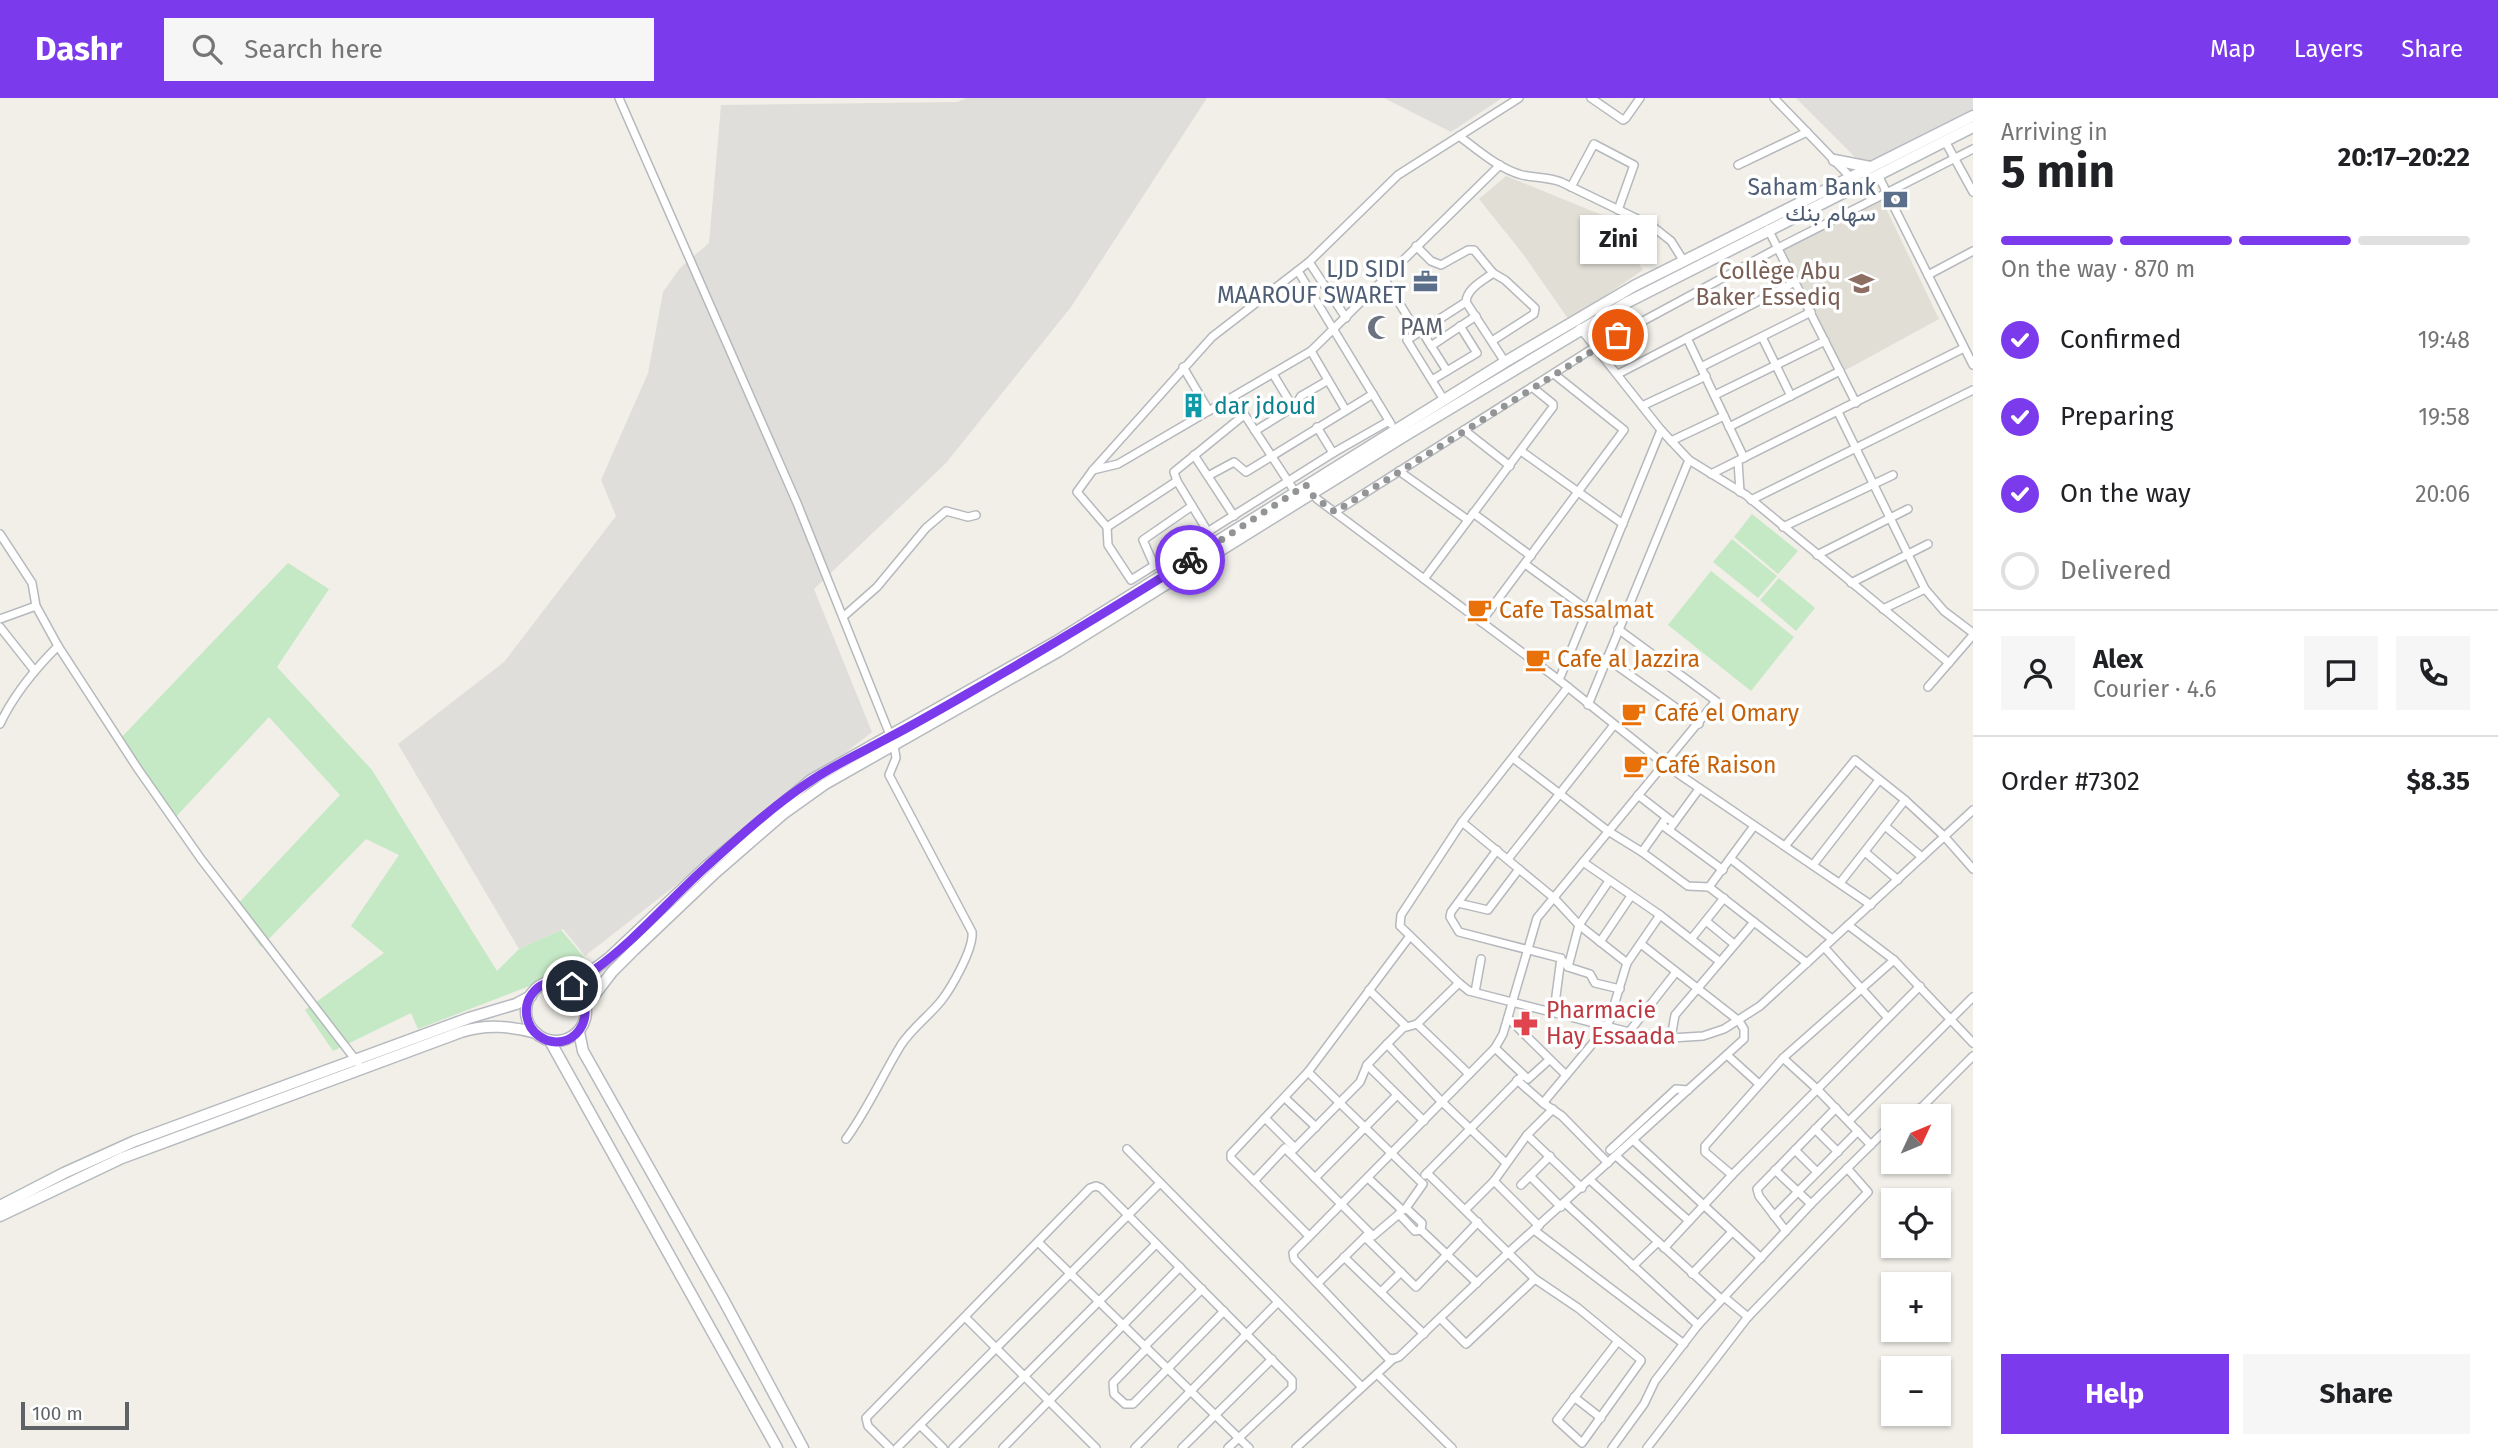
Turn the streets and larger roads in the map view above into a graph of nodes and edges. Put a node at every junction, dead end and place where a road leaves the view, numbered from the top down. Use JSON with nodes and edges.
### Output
{"nodes":[{"id":1,"x":619,"y":98,"type":"edge"},
{"id":2,"x":1519,"y":98,"type":"edge"},
{"id":3,"x":1591,"y":98,"type":"edge"},
{"id":4,"x":1640,"y":98,"type":"edge"},
{"id":5,"x":1774,"y":98,"type":"edge"},
{"id":6,"x":1973,"y":116,"type":"edge"},
{"id":7,"x":1973,"y":127,"type":"edge"},
{"id":8,"x":1807,"y":132,"type":"junction"},
{"id":9,"x":1459,"y":136,"type":"junction"},
{"id":10,"x":1944,"y":141,"type":"junction"},
{"id":11,"x":1973,"y":149,"type":"edge"},
{"id":12,"x":1955,"y":159,"type":"junction"},
{"id":13,"x":1834,"y":160,"type":"junction"},
{"id":14,"x":1738,"y":164,"type":"dead end"},
{"id":15,"x":1500,"y":165,"type":"junction"},
{"id":16,"x":1874,"y":171,"type":"junction"},
{"id":17,"x":1854,"y":181,"type":"junction"},
{"id":18,"x":1571,"y":187,"type":"junction"},
{"id":19,"x":1973,"y":192,"type":"edge"},
{"id":20,"x":1887,"y":194,"type":"junction"},
{"id":21,"x":1618,"y":210,"type":"junction"},
{"id":22,"x":1768,"y":229,"type":"junction"},
{"id":23,"x":1416,"y":246,"type":"junction"},
{"id":24,"x":1777,"y":248,"type":"junction"},
{"id":25,"x":1973,"y":251,"type":"edge"},
{"id":26,"x":1683,"y":260,"type":"junction"},
{"id":27,"x":1309,"y":262,"type":"junction"},
{"id":28,"x":1298,"y":271,"type":"junction"},
{"id":29,"x":1493,"y":273,"type":"junction"},
{"id":30,"x":1928,"y":275,"type":"junction"},
{"id":31,"x":1384,"y":278,"type":"junction"},
{"id":32,"x":1796,"y":282,"type":"junction"},
{"id":33,"x":1466,"y":302,"type":"junction"},
{"id":34,"x":1811,"y":312,"type":"junction"},
{"id":35,"x":1476,"y":316,"type":"junction"},
{"id":36,"x":1346,"y":318,"type":"junction"},
{"id":37,"x":1460,"y":326,"type":"junction"},
{"id":38,"x":1579,"y":326,"type":"junction"},
{"id":39,"x":1335,"y":330,"type":"junction"},
{"id":40,"x":1419,"y":331,"type":"junction"},
{"id":41,"x":1762,"y":337,"type":"junction"},
{"id":42,"x":1688,"y":338,"type":"junction"},
{"id":43,"x":1492,"y":341,"type":"junction"},
{"id":44,"x":1825,"y":341,"type":"junction"},
{"id":45,"x":1431,"y":346,"type":"junction"},
{"id":46,"x":1595,"y":347,"type":"junction"},
{"id":47,"x":1964,"y":348,"type":"junction"},
{"id":48,"x":1311,"y":351,"type":"junction"},
{"id":49,"x":1506,"y":362,"type":"junction"},
{"id":50,"x":1775,"y":365,"type":"junction"},
{"id":51,"x":1973,"y":365,"type":"edge"},
{"id":52,"x":1184,"y":367,"type":"junction"},
{"id":53,"x":1702,"y":367,"type":"junction"},
{"id":54,"x":1447,"y":371,"type":"junction"},
{"id":55,"x":1840,"y":371,"type":"junction"},
{"id":56,"x":1273,"y":374,"type":"junction"},
{"id":57,"x":1553,"y":374,"type":"junction"},
{"id":58,"x":1618,"y":374,"type":"junction"},
{"id":59,"x":1706,"y":376,"type":"junction"},
{"id":60,"x":1432,"y":380,"type":"junction"},
{"id":61,"x":1327,"y":381,"type":"junction"},
{"id":62,"x":1532,"y":387,"type":"junction"},
{"id":63,"x":1973,"y":390,"type":"edge"},
{"id":64,"x":1373,"y":394,"type":"junction"},
{"id":65,"x":1715,"y":395,"type":"junction"},
{"id":66,"x":1791,"y":396,"type":"junction"},
{"id":67,"x":1233,"y":397,"type":"junction"},
{"id":68,"x":1444,"y":400,"type":"junction"},
{"id":69,"x":1856,"y":403,"type":"junction"},
{"id":70,"x":1642,"y":405,"type":"junction"},
{"id":71,"x":1293,"y":407,"type":"junction"},
{"id":72,"x":1345,"y":410,"type":"junction"},
{"id":73,"x":1209,"y":411,"type":"junction"},
{"id":74,"x":1838,"y":412,"type":"junction"},
{"id":75,"x":1244,"y":415,"type":"junction"},
{"id":76,"x":1724,"y":416,"type":"junction"},
{"id":77,"x":1389,"y":421,"type":"junction"},
{"id":78,"x":1317,"y":427,"type":"junction"},
{"id":79,"x":1729,"y":427,"type":"junction"},
{"id":80,"x":1464,"y":430,"type":"junction"},
{"id":81,"x":1661,"y":430,"type":"junction"},
{"id":82,"x":1401,"y":431,"type":"junction"},
{"id":83,"x":1255,"y":432,"type":"junction"},
{"id":84,"x":1671,"y":441,"type":"junction"},
{"id":85,"x":1855,"y":449,"type":"junction"},
{"id":86,"x":1521,"y":451,"type":"junction"},
{"id":87,"x":1333,"y":453,"type":"junction"},
{"id":88,"x":1194,"y":455,"type":"junction"},
{"id":89,"x":1271,"y":456,"type":"junction"},
{"id":90,"x":1689,"y":460,"type":"junction"},
{"id":91,"x":1741,"y":460,"type":"junction"},
{"id":92,"x":1510,"y":466,"type":"junction"},
{"id":93,"x":1093,"y":470,"type":"junction"},
{"id":94,"x":1399,"y":471,"type":"junction"},
{"id":95,"x":1711,"y":474,"type":"junction"},
{"id":96,"x":1893,"y":475,"type":"dead end"},
{"id":97,"x":1208,"y":476,"type":"junction"},
{"id":98,"x":1177,"y":481,"type":"junction"},
{"id":99,"x":1288,"y":481,"type":"junction"},
{"id":100,"x":1872,"y":484,"type":"junction"},
{"id":101,"x":1309,"y":490,"type":"junction"},
{"id":102,"x":1577,"y":492,"type":"junction"},
{"id":103,"x":1740,"y":492,"type":"junction"},
{"id":104,"x":1298,"y":497,"type":"junction"},
{"id":105,"x":1751,"y":499,"type":"junction"},
{"id":106,"x":1192,"y":506,"type":"junction"},
{"id":107,"x":1908,"y":509,"type":"dead end"},
{"id":108,"x":1335,"y":512,"type":"junction"},
{"id":109,"x":976,"y":516,"type":"dead end"},
{"id":110,"x":1234,"y":516,"type":"junction"},
{"id":111,"x":1471,"y":517,"type":"junction"},
{"id":112,"x":1889,"y":519,"type":"junction"},
{"id":113,"x":1623,"y":524,"type":"junction"},
{"id":114,"x":1107,"y":527,"type":"junction"},
{"id":115,"x":1783,"y":527,"type":"junction"},
{"id":116,"x":1208,"y":532,"type":"junction"},
{"id":117,"x":0,"y":534,"type":"edge"},
{"id":118,"x":1928,"y":544,"type":"dead end"},
{"id":119,"x":1817,"y":555,"type":"junction"},
{"id":120,"x":1907,"y":555,"type":"junction"},
{"id":121,"x":1531,"y":556,"type":"junction"},
{"id":122,"x":1525,"y":564,"type":"junction"},
{"id":123,"x":1154,"y":565,"type":"junction"},
{"id":124,"x":1424,"y":579,"type":"junction"},
{"id":125,"x":1851,"y":583,"type":"junction"},
{"id":126,"x":1925,"y":589,"type":"junction"},
{"id":127,"x":36,"y":606,"type":"junction"},
{"id":128,"x":1883,"y":608,"type":"junction"},
{"id":129,"x":1588,"y":610,"type":"junction"},
{"id":130,"x":842,"y":617,"type":"junction"},
{"id":131,"x":0,"y":620,"type":"edge"},
{"id":132,"x":1481,"y":622,"type":"junction"},
{"id":133,"x":0,"y":627,"type":"edge"},
{"id":134,"x":1618,"y":629,"type":"junction"},
{"id":135,"x":1973,"y":634,"type":"edge"},
{"id":136,"x":58,"y":646,"type":"junction"},
{"id":137,"x":1606,"y":658,"type":"junction"},
{"id":138,"x":1949,"y":663,"type":"junction"},
{"id":139,"x":34,"y":670,"type":"junction"},
{"id":140,"x":1559,"y":680,"type":"junction"},
{"id":141,"x":1568,"y":687,"type":"junction"},
{"id":142,"x":1928,"y":687,"type":"dead end"},
{"id":143,"x":1588,"y":705,"type":"junction"},
{"id":144,"x":3,"y":708,"type":"edge"},
{"id":145,"x":0,"y":724,"type":"edge"},
{"id":146,"x":1699,"y":724,"type":"junction"},
{"id":147,"x":1614,"y":725,"type":"junction"},
{"id":148,"x":892,"y":741,"type":"junction"},
{"id":149,"x":1513,"y":758,"type":"junction"},
{"id":150,"x":1664,"y":764,"type":"junction"},
{"id":151,"x":1879,"y":779,"type":"junction"},
{"id":152,"x":1699,"y":789,"type":"junction"},
{"id":153,"x":1560,"y":795,"type":"junction"},
{"id":154,"x":1638,"y":795,"type":"junction"},
{"id":155,"x":1905,"y":800,"type":"junction"},
{"id":156,"x":1973,"y":810,"type":"edge"},
{"id":157,"x":1462,"y":822,"type":"junction"},
{"id":158,"x":1670,"y":824,"type":"junction"},
{"id":159,"x":1754,"y":826,"type":"junction"},
{"id":160,"x":1885,"y":826,"type":"junction"},
{"id":161,"x":1608,"y":831,"type":"junction"},
{"id":162,"x":1944,"y":836,"type":"junction"},
{"id":163,"x":1785,"y":846,"type":"junction"},
{"id":164,"x":1497,"y":850,"type":"junction"},
{"id":165,"x":1642,"y":852,"type":"junction"},
{"id":166,"x":1865,"y":852,"type":"junction"},
{"id":167,"x":1922,"y":858,"type":"junction"},
{"id":168,"x":1508,"y":859,"type":"junction"},
{"id":169,"x":1731,"y":859,"type":"junction"},
{"id":170,"x":1583,"y":862,"type":"junction"},
{"id":171,"x":1813,"y":865,"type":"junction"},
{"id":172,"x":1519,"y":869,"type":"junction"},
{"id":173,"x":1973,"y":869,"type":"edge"},
{"id":174,"x":1723,"y":870,"type":"junction"},
{"id":175,"x":1898,"y":880,"type":"junction"},
{"id":176,"x":1609,"y":881,"type":"junction"},
{"id":177,"x":1840,"y":883,"type":"junction"},
{"id":178,"x":1709,"y":887,"type":"junction"},
{"id":179,"x":1631,"y":896,"type":"junction"},
{"id":180,"x":1554,"y":898,"type":"junction"},
{"id":181,"x":1724,"y":898,"type":"junction"},
{"id":182,"x":1458,"y":903,"type":"junction"},
{"id":183,"x":1871,"y":905,"type":"junction"},
{"id":184,"x":1660,"y":915,"type":"junction"},
{"id":185,"x":1706,"y":921,"type":"junction"},
{"id":186,"x":1754,"y":922,"type":"junction"},
{"id":187,"x":1579,"y":925,"type":"junction"},
{"id":188,"x":1848,"y":925,"type":"junction"},
{"id":189,"x":1410,"y":936,"type":"junction"},
{"id":190,"x":1692,"y":938,"type":"junction"},
{"id":191,"x":1832,"y":939,"type":"junction"},
{"id":192,"x":1600,"y":942,"type":"junction"},
{"id":193,"x":1641,"y":944,"type":"junction"},
{"id":194,"x":1734,"y":944,"type":"junction"},
{"id":195,"x":1824,"y":947,"type":"junction"},
{"id":196,"x":1526,"y":948,"type":"junction"},
{"id":197,"x":1561,"y":958,"type":"junction"},
{"id":198,"x":1481,"y":959,"type":"dead end"},
{"id":199,"x":1894,"y":960,"type":"junction"},
{"id":200,"x":1719,"y":961,"type":"junction"},
{"id":201,"x":1627,"y":963,"type":"junction"},
{"id":202,"x":1807,"y":963,"type":"junction"},
{"id":203,"x":1567,"y":967,"type":"junction"},
{"id":204,"x":1676,"y":972,"type":"junction"},
{"id":205,"x":1459,"y":983,"type":"junction"},
{"id":206,"x":566,"y":984,"type":"junction"},
{"id":207,"x":1920,"y":986,"type":"junction"},
{"id":208,"x":1862,"y":987,"type":"junction"},
{"id":209,"x":1696,"y":988,"type":"junction"},
{"id":210,"x":1620,"y":989,"type":"junction"},
{"id":211,"x":1369,"y":990,"type":"junction"},
{"id":212,"x":1475,"y":992,"type":"junction"},
{"id":213,"x":531,"y":996,"type":"junction"},
{"id":214,"x":1973,"y":997,"type":"edge"},
{"id":215,"x":1513,"y":1001,"type":"junction"},
{"id":216,"x":586,"y":1006,"type":"junction"},
{"id":217,"x":1554,"y":1011,"type":"junction"},
{"id":218,"x":1508,"y":1018,"type":"junction"},
{"id":219,"x":1888,"y":1018,"type":"junction"},
{"id":220,"x":1951,"y":1020,"type":"junction"},
{"id":221,"x":1739,"y":1021,"type":"junction"},
{"id":222,"x":1417,"y":1024,"type":"junction"},
{"id":223,"x":1608,"y":1025,"type":"junction"},
{"id":224,"x":1406,"y":1026,"type":"junction"},
{"id":225,"x":579,"y":1032,"type":"junction"},
{"id":226,"x":1629,"y":1032,"type":"junction"},
{"id":227,"x":536,"y":1033,"type":"junction"},
{"id":228,"x":1671,"y":1038,"type":"junction"},
{"id":229,"x":551,"y":1041,"type":"junction"},
{"id":230,"x":1973,"y":1043,"type":"edge"},
{"id":231,"x":1387,"y":1044,"type":"junction"},
{"id":232,"x":1495,"y":1048,"type":"junction"},
{"id":233,"x":1727,"y":1055,"type":"junction"},
{"id":234,"x":1973,"y":1056,"type":"edge"},
{"id":235,"x":1783,"y":1058,"type":"junction"},
{"id":236,"x":355,"y":1060,"type":"junction"},
{"id":237,"x":1549,"y":1060,"type":"junction"},
{"id":238,"x":1367,"y":1065,"type":"junction"},
{"id":239,"x":364,"y":1068,"type":"junction"},
{"id":240,"x":1308,"y":1072,"type":"junction"},
{"id":241,"x":1469,"y":1074,"type":"junction"},
{"id":242,"x":1566,"y":1075,"type":"junction"},
{"id":243,"x":1520,"y":1077,"type":"junction"},
{"id":244,"x":1759,"y":1084,"type":"junction"},
{"id":245,"x":1817,"y":1088,"type":"junction"},
{"id":246,"x":1688,"y":1090,"type":"junction"},
{"id":247,"x":1397,"y":1095,"type":"junction"},
{"id":248,"x":1285,"y":1098,"type":"junction"},
{"id":249,"x":1443,"y":1102,"type":"junction"},
{"id":250,"x":1340,"y":1103,"type":"junction"},
{"id":251,"x":1543,"y":1103,"type":"junction"},
{"id":252,"x":1923,"y":1104,"type":"edge"},
{"id":253,"x":1836,"y":1108,"type":"junction"},
{"id":254,"x":1553,"y":1110,"type":"junction"},
{"id":255,"x":233,"y":1112,"type":"junction"},
{"id":256,"x":1265,"y":1118,"type":"junction"},
{"id":257,"x":1424,"y":1121,"type":"junction"},
{"id":258,"x":1849,"y":1121,"type":"junction"},
{"id":259,"x":1316,"y":1127,"type":"junction"},
{"id":260,"x":1365,"y":1127,"type":"junction"},
{"id":261,"x":1469,"y":1128,"type":"junction"},
{"id":262,"x":1815,"y":1129,"type":"junction"},
{"id":263,"x":1858,"y":1131,"type":"junction"},
{"id":264,"x":1527,"y":1135,"type":"junction"},
{"id":265,"x":1881,"y":1135,"type":"edge"},
{"id":266,"x":846,"y":1139,"type":"dead end"},
{"id":267,"x":1633,"y":1140,"type":"junction"},
{"id":268,"x":1871,"y":1145,"type":"junction"},
{"id":269,"x":1128,"y":1149,"type":"dead end"},
{"id":270,"x":1795,"y":1150,"type":"junction"},
{"id":271,"x":1292,"y":1151,"type":"junction"},
{"id":272,"x":1838,"y":1152,"type":"junction"},
{"id":273,"x":1392,"y":1153,"type":"junction"},
{"id":274,"x":1613,"y":1153,"type":"junction"},
{"id":275,"x":1549,"y":1156,"type":"junction"},
{"id":276,"x":1506,"y":1163,"type":"junction"},
{"id":277,"x":1608,"y":1163,"type":"junction"},
{"id":278,"x":1847,"y":1168,"type":"junction"},
{"id":279,"x":1775,"y":1170,"type":"junction"},
{"id":280,"x":1817,"y":1172,"type":"junction"},
{"id":281,"x":1427,"y":1173,"type":"junction"},
{"id":282,"x":1732,"y":1175,"type":"junction"},
{"id":283,"x":1530,"y":1176,"type":"junction"},
{"id":284,"x":1315,"y":1178,"type":"junction"},
{"id":285,"x":1368,"y":1178,"type":"junction"},
{"id":286,"x":1420,"y":1180,"type":"junction"},
{"id":287,"x":1590,"y":1180,"type":"junction"},
{"id":288,"x":1254,"y":1181,"type":"junction"},
{"id":289,"x":1494,"y":1181,"type":"junction"},
{"id":290,"x":1160,"y":1183,"type":"junction"},
{"id":291,"x":1521,"y":1185,"type":"dead end"},
{"id":292,"x":1582,"y":1188,"type":"junction"},
{"id":293,"x":1798,"y":1192,"type":"junction"},
{"id":294,"x":1341,"y":1204,"type":"junction"},
{"id":295,"x":1811,"y":1204,"type":"junction"},
{"id":296,"x":1563,"y":1205,"type":"junction"},
{"id":297,"x":0,"y":1206,"type":"edge"},
{"id":298,"x":1705,"y":1206,"type":"junction"},
{"id":299,"x":1402,"y":1210,"type":"junction"},
{"id":300,"x":1465,"y":1210,"type":"junction"},
{"id":301,"x":1128,"y":1215,"type":"junction"},
{"id":302,"x":0,"y":1216,"type":"edge"},
{"id":303,"x":1774,"y":1216,"type":"junction"},
{"id":304,"x":1478,"y":1222,"type":"junction"},
{"id":305,"x":1689,"y":1222,"type":"junction"},
{"id":306,"x":1536,"y":1228,"type":"junction"},
{"id":307,"x":1732,"y":1231,"type":"junction"},
{"id":308,"x":1786,"y":1231,"type":"junction"},
{"id":309,"x":1367,"y":1235,"type":"junction"},
{"id":310,"x":1309,"y":1236,"type":"junction"},
{"id":311,"x":1038,"y":1242,"type":"junction"},
{"id":312,"x":1156,"y":1244,"type":"junction"},
{"id":313,"x":1661,"y":1245,"type":"junction"},
{"id":314,"x":1510,"y":1252,"type":"junction"},
{"id":315,"x":1447,"y":1256,"type":"junction"},
{"id":316,"x":1344,"y":1257,"type":"junction"},
{"id":317,"x":1761,"y":1258,"type":"junction"},
{"id":318,"x":1633,"y":1266,"type":"junction"},
{"id":319,"x":1180,"y":1268,"type":"junction"},
{"id":320,"x":1401,"y":1272,"type":"junction"},
{"id":321,"x":1070,"y":1273,"type":"junction"},
{"id":322,"x":1692,"y":1274,"type":"junction"},
{"id":323,"x":1535,"y":1279,"type":"junction"},
{"id":324,"x":1318,"y":1283,"type":"junction"},
{"id":325,"x":1477,"y":1283,"type":"junction"},
{"id":326,"x":1202,"y":1289,"type":"junction"},
{"id":327,"x":1381,"y":1292,"type":"junction"},
{"id":328,"x":1723,"y":1298,"type":"junction"},
{"id":329,"x":1099,"y":1301,"type":"junction"},
{"id":330,"x":1277,"y":1303,"type":"junction"},
{"id":331,"x":1224,"y":1311,"type":"junction"},
{"id":332,"x":965,"y":1317,"type":"junction"},
{"id":333,"x":1748,"y":1317,"type":"junction"},
{"id":334,"x":1441,"y":1318,"type":"junction"},
{"id":335,"x":1123,"y":1325,"type":"junction"},
{"id":336,"x":1698,"y":1325,"type":"junction"},
{"id":337,"x":1247,"y":1334,"type":"junction"},
{"id":338,"x":1424,"y":1334,"type":"junction"},
{"id":339,"x":1618,"y":1341,"type":"junction"},
{"id":340,"x":1684,"y":1344,"type":"junction"},
{"id":341,"x":1146,"y":1347,"type":"junction"},
{"id":342,"x":996,"y":1348,"type":"junction"},
{"id":343,"x":1272,"y":1359,"type":"junction"},
{"id":344,"x":1393,"y":1359,"type":"junction"},
{"id":345,"x":1168,"y":1368,"type":"junction"},
{"id":346,"x":1377,"y":1374,"type":"junction"},
{"id":347,"x":1024,"y":1376,"type":"junction"},
{"id":348,"x":1362,"y":1387,"type":"junction"},
{"id":349,"x":1191,"y":1391,"type":"junction"},
{"id":350,"x":1574,"y":1397,"type":"junction"},
{"id":351,"x":1049,"y":1401,"type":"junction"},
{"id":352,"x":1215,"y":1415,"type":"junction"},
{"id":353,"x":1601,"y":1419,"type":"junction"},
{"id":354,"x":920,"y":1425,"type":"junction"},
{"id":355,"x":1239,"y":1438,"type":"junction"},
{"id":356,"x":778,"y":1448,"type":"edge"},
{"id":357,"x":803,"y":1448,"type":"edge"},
{"id":358,"x":890,"y":1448,"type":"edge"},
{"id":359,"x":897,"y":1448,"type":"edge"},
{"id":360,"x":943,"y":1448,"type":"edge"},
{"id":361,"x":953,"y":1448,"type":"edge"},
{"id":362,"x":1003,"y":1448,"type":"edge"},
{"id":363,"x":1096,"y":1448,"type":"edge"},
{"id":364,"x":1135,"y":1448,"type":"edge"},
{"id":365,"x":1182,"y":1448,"type":"edge"},
{"id":366,"x":1228,"y":1448,"type":"edge"},
{"id":367,"x":1249,"y":1448,"type":"edge"},
{"id":368,"x":1296,"y":1448,"type":"edge"},
{"id":369,"x":1452,"y":1448,"type":"edge"},
{"id":370,"x":1612,"y":1448,"type":"edge"},
{"id":371,"x":1647,"y":1448,"type":"edge"}],
"edges":[{"from":1,"to":130,"type":"street"},
{"from":2,"to":9,"type":"street"},
{"from":3,"to":4,"type":"street"},
{"from":5,"to":8,"type":"street"},
{"from":6,"to":16,"type":"street"},
{"from":7,"to":10,"type":"street"},
{"from":8,"to":13,"type":"street"},
{"from":8,"to":14,"type":"street"},
{"from":9,"to":15,"type":"street"},
{"from":9,"to":27,"type":"street"},
{"from":10,"to":12,"type":"street"},
{"from":10,"to":16,"type":"street"},
{"from":11,"to":12,"type":"street"},
{"from":12,"to":19,"type":"street"},
{"from":12,"to":20,"type":"street"},
{"from":13,"to":16,"type":"street"},
{"from":13,"to":17,"type":"street"},
{"from":15,"to":18,"type":"street"},
{"from":15,"to":23,"type":"street"},
{"from":16,"to":17,"type":"street"},
{"from":16,"to":20,"type":"street"},
{"from":17,"to":22,"type":"street"},
{"from":17,"to":26,"type":"street"},
{"from":18,"to":21,"type":"street"},
{"from":18,"to":21,"type":"street"},
{"from":20,"to":24,"type":"street"},
{"from":20,"to":30,"type":"street"},
{"from":21,"to":26,"type":"street"},
{"from":22,"to":24,"type":"street"},
{"from":22,"to":38,"type":"street"},
{"from":23,"to":29,"type":"street"},
{"from":23,"to":31,"type":"street"},
{"from":24,"to":32,"type":"street"},
{"from":24,"to":46,"type":"street"},
{"from":25,"to":30,"type":"street"},
{"from":26,"to":38,"type":"street"},
{"from":27,"to":28,"type":"street"},
{"from":27,"to":36,"type":"street"},
{"from":28,"to":39,"type":"street"},
{"from":28,"to":52,"type":"street"},
{"from":29,"to":33,"type":"street"},
{"from":29,"to":43,"type":"street"},
{"from":30,"to":47,"type":"street"},
{"from":31,"to":36,"type":"street"},
{"from":31,"to":40,"type":"street"},
{"from":32,"to":34,"type":"street"},
{"from":32,"to":42,"type":"street"},
{"from":33,"to":35,"type":"street"},
{"from":33,"to":40,"type":"street"},
{"from":34,"to":41,"type":"street"},
{"from":34,"to":44,"type":"street"},
{"from":35,"to":37,"type":"street"},
{"from":35,"to":43,"type":"street"},
{"from":36,"to":39,"type":"street"},
{"from":37,"to":45,"type":"street"},
{"from":37,"to":54,"type":"street"},
{"from":38,"to":46,"type":"street"},
{"from":38,"to":49,"type":"street"},
{"from":38,"to":82,"type":"street"},
{"from":39,"to":48,"type":"street"},
{"from":39,"to":64,"type":"street"},
{"from":40,"to":45,"type":"street"},
{"from":40,"to":60,"type":"street"},
{"from":41,"to":50,"type":"street"},
{"from":41,"to":53,"type":"street"},
{"from":42,"to":53,"type":"street"},
{"from":42,"to":58,"type":"street"},
{"from":43,"to":49,"type":"street"},
{"from":44,"to":50,"type":"street"},
{"from":44,"to":55,"type":"street"},
{"from":45,"to":54,"type":"street"},
{"from":46,"to":57,"type":"street"},
{"from":46,"to":58,"type":"street"},
{"from":47,"to":51,"type":"street"},
{"from":47,"to":69,"type":"street"},
{"from":48,"to":56,"type":"street"},
{"from":48,"to":61,"type":"street"},
{"from":49,"to":68,"type":"street"},
{"from":50,"to":65,"type":"street"},
{"from":50,"to":66,"type":"street"},
{"from":52,"to":73,"type":"street"},
{"from":52,"to":93,"type":"street"},
{"from":53,"to":59,"type":"street"},
{"from":54,"to":60,"type":"street"},
{"from":55,"to":66,"type":"street"},
{"from":55,"to":69,"type":"street"},
{"from":56,"to":67,"type":"street"},
{"from":56,"to":71,"type":"street"},
{"from":57,"to":62,"type":"street"},
{"from":57,"to":102,"type":"street"},
{"from":58,"to":70,"type":"street"},
{"from":59,"to":65,"type":"street"},
{"from":59,"to":70,"type":"street"},
{"from":60,"to":68,"type":"street"},
{"from":61,"to":71,"type":"street"},
{"from":61,"to":72,"type":"street"},
{"from":62,"to":80,"type":"street"},
{"from":62,"to":86,"type":"street"},
{"from":63,"to":85,"type":"street"},
{"from":64,"to":72,"type":"street"},
{"from":64,"to":77,"type":"street"},
{"from":65,"to":76,"type":"street"},
{"from":66,"to":79,"type":"street"},
{"from":67,"to":73,"type":"street"},
{"from":67,"to":75,"type":"street"},
{"from":68,"to":82,"type":"street"},
{"from":69,"to":74,"type":"street"},
{"from":70,"to":81,"type":"street"},
{"from":71,"to":83,"type":"street"},
{"from":72,"to":78,"type":"street"},
{"from":73,"to":93,"type":"street"},
{"from":74,"to":85,"type":"street"},
{"from":74,"to":91,"type":"street"},
{"from":75,"to":83,"type":"street"},
{"from":75,"to":88,"type":"street"},
{"from":76,"to":79,"type":"street"},
{"from":76,"to":84,"type":"street"},
{"from":77,"to":82,"type":"street"},
{"from":77,"to":87,"type":"street"},
{"from":78,"to":87,"type":"street"},
{"from":78,"to":89,"type":"street"},
{"from":79,"to":91,"type":"street"},
{"from":80,"to":92,"type":"street"},
{"from":80,"to":94,"type":"street"},
{"from":81,"to":84,"type":"street"},
{"from":81,"to":113,"type":"street"},
{"from":82,"to":101,"type":"street"},
{"from":83,"to":89,"type":"street"},
{"from":84,"to":90,"type":"street"},
{"from":85,"to":100,"type":"street"},
{"from":85,"to":105,"type":"street"},
{"from":86,"to":92,"type":"street"},
{"from":86,"to":102,"type":"street"},
{"from":87,"to":99,"type":"street"},
{"from":88,"to":97,"type":"street"},
{"from":88,"to":98,"type":"street"},
{"from":89,"to":97,"type":"street"},
{"from":89,"to":99,"type":"street"},
{"from":90,"to":95,"type":"street"},
{"from":90,"to":134,"type":"street"},
{"from":91,"to":95,"type":"street"},
{"from":91,"to":103,"type":"street"},
{"from":92,"to":111,"type":"street"},
{"from":93,"to":114,"type":"street"},
{"from":94,"to":108,"type":"street"},
{"from":94,"to":111,"type":"street"},
{"from":95,"to":103,"type":"street"},
{"from":96,"to":100,"type":"street"},
{"from":97,"to":110,"type":"street"},
{"from":98,"to":106,"type":"street"},
{"from":98,"to":114,"type":"street"},
{"from":99,"to":104,"type":"street"},
{"from":99,"to":110,"type":"street"},
{"from":100,"to":112,"type":"street"},
{"from":100,"to":115,"type":"street"},
{"from":101,"to":104,"type":"street"},
{"from":101,"to":108,"type":"street"},
{"from":102,"to":113,"type":"street"},
{"from":102,"to":121,"type":"street"},
{"from":103,"to":105,"type":"street"},
{"from":104,"to":148,"type":"street"},
{"from":105,"to":115,"type":"street"},
{"from":106,"to":116,"type":"street"},
{"from":106,"to":123,"type":"street"},
{"from":107,"to":112,"type":"street"},
{"from":108,"to":124,"type":"street"},
{"from":109,"to":130,"type":"street"},
{"from":110,"to":116,"type":"street"},
{"from":111,"to":121,"type":"street"},
{"from":111,"to":124,"type":"street"},
{"from":112,"to":119,"type":"street"},
{"from":112,"to":120,"type":"street"},
{"from":113,"to":129,"type":"street"},
{"from":114,"to":123,"type":"street"},
{"from":115,"to":119,"type":"street"},
{"from":116,"to":123,"type":"street"},
{"from":117,"to":127,"type":"street"},
{"from":118,"to":120,"type":"street"},
{"from":119,"to":125,"type":"street"},
{"from":120,"to":125,"type":"street"},
{"from":120,"to":126,"type":"street"},
{"from":121,"to":122,"type":"street"},
{"from":122,"to":129,"type":"street"},
{"from":122,"to":132,"type":"street"},
{"from":124,"to":132,"type":"street"},
{"from":125,"to":128,"type":"street"},
{"from":126,"to":128,"type":"street"},
{"from":126,"to":135,"type":"street"},
{"from":127,"to":131,"type":"street"},
{"from":127,"to":136,"type":"street"},
{"from":128,"to":138,"type":"street"},
{"from":129,"to":140,"type":"street"},
{"from":130,"to":148,"type":"street"},
{"from":132,"to":140,"type":"street"},
{"from":133,"to":139,"type":"street"},
{"from":134,"to":137,"type":"street"},
{"from":134,"to":146,"type":"street"},
{"from":135,"to":138,"type":"street"},
{"from":136,"to":139,"type":"street"},
{"from":136,"to":236,"type":"street"},
{"from":137,"to":143,"type":"street"},
{"from":137,"to":146,"type":"street"},
{"from":138,"to":142,"type":"street"},
{"from":139,"to":144,"type":"street"},
{"from":140,"to":141,"type":"street"},
{"from":141,"to":143,"type":"street"},
{"from":141,"to":149,"type":"street"},
{"from":143,"to":147,"type":"street"},
{"from":144,"to":145,"type":"street"},
{"from":146,"to":150,"type":"street"},
{"from":147,"to":150,"type":"street"},
{"from":147,"to":153,"type":"street"},
{"from":148,"to":206,"type":"street"},
{"from":148,"to":216,"type":"street"},
{"from":148,"to":266,"type":"street"},
{"from":149,"to":153,"type":"street"},
{"from":149,"to":157,"type":"street"},
{"from":150,"to":152,"type":"street"},
{"from":150,"to":154,"type":"street"},
{"from":151,"to":155,"type":"street"},
{"from":151,"to":163,"type":"street"},
{"from":151,"to":171,"type":"street"},
{"from":152,"to":158,"type":"street"},
{"from":152,"to":159,"type":"street"},
{"from":153,"to":161,"type":"street"},
{"from":153,"to":168,"type":"street"},
{"from":154,"to":158,"type":"street"},
{"from":154,"to":161,"type":"street"},
{"from":155,"to":160,"type":"street"},
{"from":155,"to":162,"type":"street"},
{"from":156,"to":162,"type":"street"},
{"from":157,"to":164,"type":"street"},
{"from":157,"to":189,"type":"street"},
{"from":158,"to":165,"type":"street"},
{"from":158,"to":174,"type":"street"},
{"from":159,"to":163,"type":"street"},
{"from":159,"to":169,"type":"street"},
{"from":160,"to":166,"type":"street"},
{"from":160,"to":167,"type":"street"},
{"from":161,"to":165,"type":"street"},
{"from":161,"to":170,"type":"street"},
{"from":162,"to":167,"type":"street"},
{"from":162,"to":173,"type":"street"},
{"from":163,"to":171,"type":"street"},
{"from":164,"to":168,"type":"street"},
{"from":164,"to":182,"type":"street"},
{"from":165,"to":178,"type":"street"},
{"from":166,"to":175,"type":"street"},
{"from":166,"to":177,"type":"street"},
{"from":167,"to":175,"type":"street"},
{"from":168,"to":172,"type":"street"},
{"from":169,"to":174,"type":"street"},
{"from":169,"to":191,"type":"street"},
{"from":170,"to":176,"type":"street"},
{"from":170,"to":180,"type":"street"},
{"from":171,"to":177,"type":"street"},
{"from":172,"to":180,"type":"street"},
{"from":172,"to":182,"type":"street"},
{"from":174,"to":178,"type":"street"},
{"from":175,"to":183,"type":"street"},
{"from":176,"to":179,"type":"street"},
{"from":176,"to":187,"type":"street"},
{"from":177,"to":183,"type":"street"},
{"from":178,"to":181,"type":"street"},
{"from":179,"to":184,"type":"street"},
{"from":179,"to":192,"type":"street"},
{"from":180,"to":187,"type":"street"},
{"from":180,"to":196,"type":"street"},
{"from":181,"to":185,"type":"street"},
{"from":181,"to":186,"type":"street"},
{"from":182,"to":196,"type":"street"},
{"from":183,"to":188,"type":"street"},
{"from":184,"to":190,"type":"street"},
{"from":184,"to":193,"type":"street"},
{"from":185,"to":190,"type":"street"},
{"from":185,"to":194,"type":"street"},
{"from":186,"to":194,"type":"street"},
{"from":186,"to":202,"type":"street"},
{"from":187,"to":192,"type":"street"},
{"from":187,"to":203,"type":"street"},
{"from":188,"to":191,"type":"street"},
{"from":188,"to":199,"type":"street"},
{"from":189,"to":205,"type":"street"},
{"from":189,"to":211,"type":"street"},
{"from":190,"to":200,"type":"street"},
{"from":191,"to":195,"type":"street"},
{"from":192,"to":201,"type":"street"},
{"from":193,"to":201,"type":"street"},
{"from":193,"to":204,"type":"street"},
{"from":194,"to":200,"type":"street"},
{"from":195,"to":202,"type":"street"},
{"from":195,"to":208,"type":"street"},
{"from":196,"to":197,"type":"street"},
{"from":196,"to":215,"type":"street"},
{"from":197,"to":203,"type":"street"},
{"from":197,"to":217,"type":"street"},
{"from":198,"to":212,"type":"street"},
{"from":199,"to":207,"type":"street"},
{"from":199,"to":208,"type":"street"},
{"from":200,"to":209,"type":"street"},
{"from":201,"to":210,"type":"street"},
{"from":202,"to":221,"type":"street"},
{"from":203,"to":210,"type":"street"},
{"from":204,"to":209,"type":"street"},
{"from":204,"to":226,"type":"street"},
{"from":205,"to":212,"type":"street"},
{"from":205,"to":222,"type":"street"},
{"from":206,"to":213,"type":"street"},
{"from":206,"to":216,"type":"street"},
{"from":207,"to":219,"type":"street"},
{"from":207,"to":220,"type":"street"},
{"from":208,"to":219,"type":"street"},
{"from":208,"to":235,"type":"street"},
{"from":209,"to":221,"type":"street"},
{"from":209,"to":228,"type":"street"},
{"from":210,"to":223,"type":"street"},
{"from":211,"to":224,"type":"street"},
{"from":211,"to":240,"type":"street"},
{"from":212,"to":215,"type":"street"},
{"from":213,"to":227,"type":"street"},
{"from":213,"to":236,"type":"street"},
{"from":214,"to":220,"type":"street"},
{"from":215,"to":217,"type":"street"},
{"from":215,"to":218,"type":"street"},
{"from":216,"to":225,"type":"street"},
{"from":217,"to":223,"type":"street"},
{"from":218,"to":232,"type":"street"},
{"from":218,"to":237,"type":"street"},
{"from":219,"to":245,"type":"street"},
{"from":220,"to":230,"type":"street"},
{"from":220,"to":258,"type":"street"},
{"from":221,"to":228,"type":"street"},
{"from":221,"to":233,"type":"street"},
{"from":222,"to":224,"type":"street"},
{"from":222,"to":241,"type":"street"},
{"from":223,"to":226,"type":"street"},
{"from":223,"to":242,"type":"street"},
{"from":224,"to":231,"type":"street"},
{"from":225,"to":229,"type":"street"},
{"from":225,"to":357,"type":"street"},
{"from":226,"to":228,"type":"street"},
{"from":227,"to":229,"type":"street"},
{"from":227,"to":239,"type":"street"},
{"from":229,"to":356,"type":"street"},
{"from":231,"to":238,"type":"street"},
{"from":231,"to":249,"type":"street"},
{"from":232,"to":241,"type":"street"},
{"from":232,"to":243,"type":"street"},
{"from":233,"to":244,"type":"street"},
{"from":233,"to":246,"type":"street"},
{"from":234,"to":252,"type":"street"},
{"from":235,"to":244,"type":"street"},
{"from":235,"to":245,"type":"street"},
{"from":236,"to":239,"type":"street"},
{"from":236,"to":255,"type":"street"},
{"from":237,"to":242,"type":"street"},
{"from":237,"to":243,"type":"street"},
{"from":238,"to":247,"type":"street"},
{"from":238,"to":250,"type":"street"},
{"from":239,"to":255,"type":"street"},
{"from":240,"to":248,"type":"street"},
{"from":240,"to":250,"type":"street"},
{"from":241,"to":249,"type":"street"},
{"from":242,"to":251,"type":"street"},
{"from":243,"to":251,"type":"street"},
{"from":243,"to":261,"type":"street"},
{"from":244,"to":282,"type":"street"},
{"from":245,"to":253,"type":"street"},
{"from":245,"to":282,"type":"street"},
{"from":246,"to":267,"type":"street"},
{"from":246,"to":274,"type":"street"},
{"from":247,"to":257,"type":"street"},
{"from":247,"to":260,"type":"street"},
{"from":248,"to":256,"type":"street"},
{"from":248,"to":259,"type":"street"},
{"from":249,"to":257,"type":"street"},
{"from":249,"to":261,"type":"street"},
{"from":250,"to":259,"type":"street"},
{"from":250,"to":260,"type":"street"},
{"from":251,"to":254,"type":"street"},
{"from":253,"to":258,"type":"street"},
{"from":253,"to":262,"type":"street"},
{"from":254,"to":264,"type":"street"},
{"from":254,"to":277,"type":"street"},
{"from":255,"to":297,"type":"street"},
{"from":255,"to":302,"type":"street"},
{"from":256,"to":271,"type":"street"},
{"from":256,"to":288,"type":"street"},
{"from":257,"to":273,"type":"street"},
{"from":258,"to":263,"type":"street"},
{"from":259,"to":271,"type":"street"},
{"from":260,"to":273,"type":"street"},
{"from":260,"to":284,"type":"street"},
{"from":261,"to":276,"type":"street"},
{"from":261,"to":281,"type":"street"},
{"from":262,"to":270,"type":"street"},
{"from":262,"to":272,"type":"street"},
{"from":263,"to":268,"type":"street"},
{"from":263,"to":272,"type":"street"},
{"from":264,"to":275,"type":"street"},
{"from":264,"to":276,"type":"street"},
{"from":265,"to":268,"type":"street"},
{"from":267,"to":274,"type":"street"},
{"from":267,"to":298,"type":"street"},
{"from":268,"to":278,"type":"street"},
{"from":269,"to":290,"type":"street"},
{"from":270,"to":279,"type":"street"},
{"from":270,"to":280,"type":"street"},
{"from":271,"to":284,"type":"street"},
{"from":271,"to":288,"type":"street"},
{"from":272,"to":280,"type":"street"},
{"from":273,"to":285,"type":"street"},
{"from":273,"to":286,"type":"street"},
{"from":274,"to":277,"type":"street"},
{"from":274,"to":305,"type":"street"},
{"from":275,"to":283,"type":"street"},
{"from":275,"to":292,"type":"street"},
{"from":276,"to":289,"type":"street"},
{"from":277,"to":287,"type":"street"},
{"from":278,"to":295,"type":"street"},
{"from":278,"to":333,"type":"street"},
{"from":279,"to":293,"type":"street"},
{"from":279,"to":303,"type":"street"},
{"from":280,"to":293,"type":"street"},
{"from":281,"to":286,"type":"street"},
{"from":281,"to":300,"type":"street"},
{"from":282,"to":298,"type":"street"},
{"from":283,"to":291,"type":"street"},
{"from":283,"to":296,"type":"street"},
{"from":284,"to":294,"type":"street"},
{"from":285,"to":294,"type":"street"},
{"from":285,"to":299,"type":"street"},
{"from":286,"to":299,"type":"street"},
{"from":287,"to":292,"type":"street"},
{"from":287,"to":313,"type":"street"},
{"from":288,"to":310,"type":"street"},
{"from":289,"to":300,"type":"street"},
{"from":289,"to":306,"type":"street"},
{"from":290,"to":301,"type":"street"},
{"from":290,"to":330,"type":"street"},
{"from":292,"to":296,"type":"street"},
{"from":293,"to":295,"type":"street"},
{"from":293,"to":303,"type":"street"},
{"from":294,"to":309,"type":"street"},
{"from":294,"to":310,"type":"street"},
{"from":295,"to":308,"type":"street"},
{"from":296,"to":306,"type":"street"},
{"from":296,"to":318,"type":"street"},
{"from":298,"to":305,"type":"street"},
{"from":298,"to":307,"type":"street"},
{"from":299,"to":309,"type":"street"},
{"from":299,"to":315,"type":"street"},
{"from":300,"to":304,"type":"street"},
{"from":301,"to":311,"type":"street"},
{"from":301,"to":312,"type":"street"},
{"from":301,"to":321,"type":"street"},
{"from":303,"to":308,"type":"street"},
{"from":304,"to":314,"type":"street"},
{"from":304,"to":315,"type":"street"},
{"from":305,"to":313,"type":"street"},
{"from":306,"to":314,"type":"street"},
{"from":306,"to":340,"type":"street"},
{"from":307,"to":317,"type":"street"},
{"from":307,"to":322,"type":"street"},
{"from":308,"to":317,"type":"street"},
{"from":309,"to":316,"type":"street"},
{"from":309,"to":320,"type":"street"},
{"from":310,"to":324,"type":"street"},
{"from":311,"to":321,"type":"street"},
{"from":311,"to":332,"type":"street"},
{"from":312,"to":319,"type":"street"},
{"from":312,"to":329,"type":"street"},
{"from":313,"to":318,"type":"street"},
{"from":313,"to":322,"type":"street"},
{"from":314,"to":323,"type":"street"},
{"from":314,"to":325,"type":"street"},
{"from":315,"to":320,"type":"street"},
{"from":315,"to":325,"type":"street"},
{"from":316,"to":324,"type":"street"},
{"from":316,"to":327,"type":"street"},
{"from":317,"to":328,"type":"street"},
{"from":318,"to":336,"type":"street"},
{"from":319,"to":326,"type":"street"},
{"from":319,"to":335,"type":"street"},
{"from":320,"to":327,"type":"street"},
{"from":321,"to":329,"type":"street"},
{"from":321,"to":342,"type":"street"},
{"from":322,"to":328,"type":"street"},
{"from":323,"to":334,"type":"street"},
{"from":323,"to":339,"type":"street"},
{"from":324,"to":344,"type":"street"},
{"from":325,"to":334,"type":"street"},
{"from":326,"to":331,"type":"street"},
{"from":326,"to":341,"type":"street"},
{"from":327,"to":338,"type":"street"},
{"from":328,"to":333,"type":"street"},
{"from":328,"to":336,"type":"street"},
{"from":329,"to":335,"type":"street"},
{"from":329,"to":347,"type":"street"},
{"from":330,"to":337,"type":"street"},
{"from":330,"to":348,"type":"street"},
{"from":331,"to":337,"type":"street"},
{"from":331,"to":345,"type":"street"},
{"from":332,"to":342,"type":"street"},
{"from":332,"to":358,"type":"street"},
{"from":333,"to":371,"type":"street"},
{"from":334,"to":338,"type":"street"},
{"from":335,"to":341,"type":"street"},
{"from":335,"to":351,"type":"street"},
{"from":336,"to":340,"type":"street"},
{"from":337,"to":343,"type":"street"},
{"from":337,"to":349,"type":"street"},
{"from":338,"to":344,"type":"street"},
{"from":339,"to":350,"type":"street"},
{"from":339,"to":353,"type":"street"},
{"from":340,"to":370,"type":"street"},
{"from":341,"to":345,"type":"street"},
{"from":341,"to":345,"type":"street"},
{"from":342,"to":347,"type":"street"},
{"from":342,"to":354,"type":"street"},
{"from":343,"to":352,"type":"street"},
{"from":343,"to":355,"type":"street"},
{"from":344,"to":346,"type":"street"},
{"from":345,"to":349,"type":"street"},
{"from":346,"to":348,"type":"street"},
{"from":346,"to":369,"type":"street"},
{"from":347,"to":351,"type":"street"},
{"from":347,"to":361,"type":"street"},
{"from":348,"to":368,"type":"street"},
{"from":349,"to":352,"type":"street"},
{"from":349,"to":364,"type":"street"},
{"from":350,"to":353,"type":"street"},
{"from":350,"to":353,"type":"street"},
{"from":351,"to":362,"type":"street"},
{"from":351,"to":363,"type":"street"},
{"from":352,"to":355,"type":"street"},
{"from":352,"to":365,"type":"street"},
{"from":354,"to":359,"type":"street"},
{"from":354,"to":360,"type":"street"},
{"from":355,"to":366,"type":"street"},
{"from":355,"to":367,"type":"street"}]}
